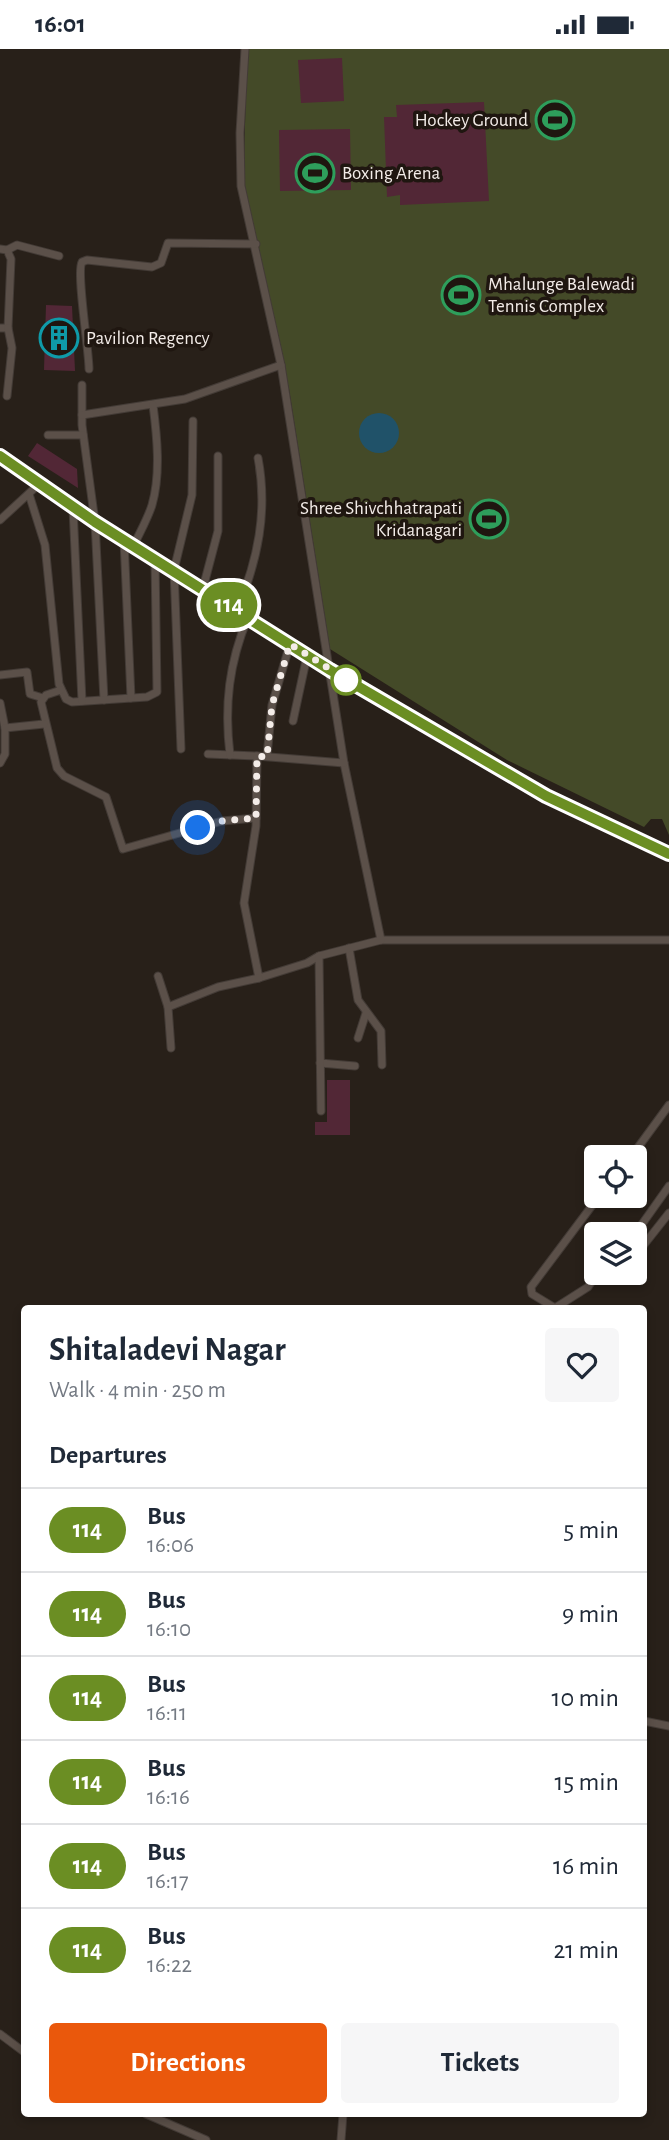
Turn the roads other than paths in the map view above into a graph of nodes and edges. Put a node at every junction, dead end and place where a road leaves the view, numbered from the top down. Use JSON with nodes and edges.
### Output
{"nodes":[{"id":1,"x":245,"y":49,"type":"edge"},
{"id":2,"x":256,"y":244,"type":"junction"},
{"id":3,"x":4,"y":250,"type":"edge"},
{"id":4,"x":59,"y":256,"type":"dead end"},
{"id":5,"x":4,"y":328,"type":"edge"},
{"id":6,"x":281,"y":366,"type":"junction"},
{"id":7,"x":89,"y":369,"type":"dead end"},
{"id":8,"x":82,"y":385,"type":"dead end"},
{"id":9,"x":7,"y":396,"type":"dead end"},
{"id":10,"x":153,"y":405,"type":"junction"},
{"id":11,"x":82,"y":415,"type":"junction"},
{"id":12,"x":193,"y":421,"type":"dead end"},
{"id":13,"x":48,"y":435,"type":"dead end"},
{"id":14,"x":83,"y":435,"type":"junction"},
{"id":15,"x":0,"y":456,"type":"edge"},
{"id":16,"x":218,"y":456,"type":"dead end"},
{"id":17,"x":258,"y":458,"type":"dead end"},
{"id":18,"x":38,"y":485,"type":"junction"},
{"id":19,"x":29,"y":494,"type":"junction"},
{"id":20,"x":73,"y":508,"type":"junction"},
{"id":21,"x":0,"y":520,"type":"edge"},
{"id":22,"x":95,"y":522,"type":"junction"},
{"id":23,"x":129,"y":542,"type":"junction"},
{"id":24,"x":155,"y":558,"type":"junction"},
{"id":25,"x":174,"y":570,"type":"junction"},
{"id":26,"x":203,"y":588,"type":"junction"},
{"id":27,"x":237,"y":610,"type":"junction"},
{"id":28,"x":248,"y":617,"type":"junction"},
{"id":29,"x":290,"y":644,"type":"junction"},
{"id":30,"x":307,"y":656,"type":"junction"},
{"id":31,"x":330,"y":670,"type":"junction"},
{"id":32,"x":0,"y":675,"type":"edge"},
{"id":33,"x":61,"y":690,"type":"junction"},
{"id":34,"x":43,"y":698,"type":"junction"},
{"id":35,"x":131,"y":698,"type":"junction"},
{"id":36,"x":104,"y":700,"type":"junction"},
{"id":37,"x":82,"y":701,"type":"junction"},
{"id":38,"x":0,"y":703,"type":"edge"},
{"id":39,"x":293,"y":721,"type":"dead end"},
{"id":40,"x":44,"y":724,"type":"junction"},
{"id":41,"x":5,"y":729,"type":"junction"},
{"id":42,"x":181,"y":749,"type":"dead end"},
{"id":43,"x":208,"y":754,"type":"dead end"},
{"id":44,"x":230,"y":755,"type":"junction"},
{"id":45,"x":257,"y":756,"type":"junction"},
{"id":46,"x":267,"y":757,"type":"junction"},
{"id":47,"x":0,"y":763,"type":"edge"},
{"id":48,"x":344,"y":763,"type":"junction"},
{"id":49,"x":256,"y":818,"type":"junction"},
{"id":50,"x":669,"y":854,"type":"edge"},
{"id":51,"x":380,"y":940,"type":"junction"},
{"id":52,"x":669,"y":940,"type":"edge"},
{"id":53,"x":349,"y":948,"type":"junction"},
{"id":54,"x":319,"y":956,"type":"junction"},
{"id":55,"x":158,"y":976,"type":"dead end"},
{"id":56,"x":259,"y":978,"type":"junction"},
{"id":57,"x":168,"y":1007,"type":"junction"},
{"id":58,"x":366,"y":1013,"type":"junction"},
{"id":59,"x":358,"y":1038,"type":"dead end"},
{"id":60,"x":172,"y":1048,"type":"dead end"},
{"id":61,"x":320,"y":1063,"type":"junction"},
{"id":62,"x":382,"y":1065,"type":"dead end"},
{"id":63,"x":355,"y":1066,"type":"dead end"},
{"id":64,"x":669,"y":1105,"type":"edge"},
{"id":65,"x":321,"y":1111,"type":"dead end"},
{"id":66,"x":640,"y":1145,"type":"edge"},
{"id":67,"x":669,"y":1186,"type":"edge"},
{"id":68,"x":590,"y":1208,"type":"edge"},
{"id":69,"x":669,"y":1213,"type":"edge"},
{"id":70,"x":644,"y":1222,"type":"edge"},
{"id":71,"x":647,"y":1241,"type":"edge"},
{"id":72,"x":589,"y":1285,"type":"edge"},
{"id":73,"x":550,"y":1305,"type":"edge"},
{"id":74,"x":560,"y":1305,"type":"edge"},
{"id":75,"x":647,"y":1722,"type":"edge"},
{"id":76,"x":669,"y":1726,"type":"edge"},
{"id":77,"x":0,"y":2034,"type":"edge"},
{"id":78,"x":21,"y":2050,"type":"edge"},
{"id":79,"x":153,"y":2117,"type":"edge"},
{"id":80,"x":343,"y":2117,"type":"edge"},
{"id":81,"x":206,"y":2140,"type":"edge"},
{"id":82,"x":341,"y":2140,"type":"edge"}],
"edges":[{"from":1,"to":2,"type":"street"},
{"from":2,"to":6,"type":"street"},
{"from":2,"to":7,"type":"street"},
{"from":3,"to":4,"type":"street"},
{"from":3,"to":5,"type":"street"},
{"from":5,"to":9,"type":"street"},
{"from":6,"to":10,"type":"street"},
{"from":6,"to":31,"type":"street"},
{"from":8,"to":11,"type":"street"},
{"from":10,"to":11,"type":"street"},
{"from":10,"to":23,"type":"street"},
{"from":11,"to":14,"type":"street"},
{"from":12,"to":25,"type":"street"},
{"from":13,"to":14,"type":"street"},
{"from":14,"to":22,"type":"street"},
{"from":15,"to":18,"type":"main road"},
{"from":16,"to":26,"type":"street"},
{"from":17,"to":27,"type":"street"},
{"from":18,"to":19,"type":"street"},
{"from":18,"to":20,"type":"main road"},
{"from":19,"to":21,"type":"street"},
{"from":19,"to":33,"type":"street"},
{"from":20,"to":22,"type":"main road"},
{"from":20,"to":37,"type":"street"},
{"from":22,"to":23,"type":"main road"},
{"from":22,"to":36,"type":"street"},
{"from":23,"to":24,"type":"main road"},
{"from":23,"to":35,"type":"street"},
{"from":24,"to":25,"type":"main road"},
{"from":24,"to":35,"type":"street"},
{"from":25,"to":26,"type":"main road"},
{"from":25,"to":42,"type":"street"},
{"from":26,"to":27,"type":"main road"},
{"from":27,"to":28,"type":"main road"},
{"from":28,"to":29,"type":"main road"},
{"from":28,"to":44,"type":"street"},
{"from":29,"to":30,"type":"main road"},
{"from":29,"to":46,"type":"street"},
{"from":30,"to":31,"type":"main road"},
{"from":30,"to":39,"type":"street"},
{"from":31,"to":48,"type":"street"},
{"from":31,"to":50,"type":"main road"},
{"from":32,"to":34,"type":"street"},
{"from":33,"to":34,"type":"street"},
{"from":33,"to":37,"type":"street"},
{"from":34,"to":40,"type":"street"},
{"from":35,"to":36,"type":"street"},
{"from":36,"to":37,"type":"street"},
{"from":38,"to":41,"type":"street"},
{"from":40,"to":41,"type":"street"},
{"from":40,"to":49,"type":"street"},
{"from":41,"to":47,"type":"street"},
{"from":43,"to":44,"type":"street"},
{"from":44,"to":45,"type":"street"},
{"from":45,"to":46,"type":"street"},
{"from":45,"to":49,"type":"street"},
{"from":46,"to":48,"type":"street"},
{"from":48,"to":51,"type":"street"},
{"from":49,"to":56,"type":"street"},
{"from":51,"to":52,"type":"street"},
{"from":51,"to":53,"type":"street"},
{"from":53,"to":54,"type":"street"},
{"from":53,"to":58,"type":"street"},
{"from":54,"to":56,"type":"street"},
{"from":54,"to":61,"type":"street"},
{"from":55,"to":57,"type":"street"},
{"from":56,"to":57,"type":"street"},
{"from":57,"to":60,"type":"street"},
{"from":58,"to":59,"type":"street"},
{"from":58,"to":62,"type":"street"},
{"from":61,"to":63,"type":"street"},
{"from":61,"to":65,"type":"street"},
{"from":64,"to":66,"type":"street"},
{"from":67,"to":70,"type":"street"},
{"from":68,"to":73,"type":"street"},
{"from":69,"to":71,"type":"street"},
{"from":72,"to":74,"type":"street"},
{"from":75,"to":76,"type":"street"},
{"from":77,"to":78,"type":"street"},
{"from":79,"to":81,"type":"street"},
{"from":80,"to":82,"type":"street"}]}
